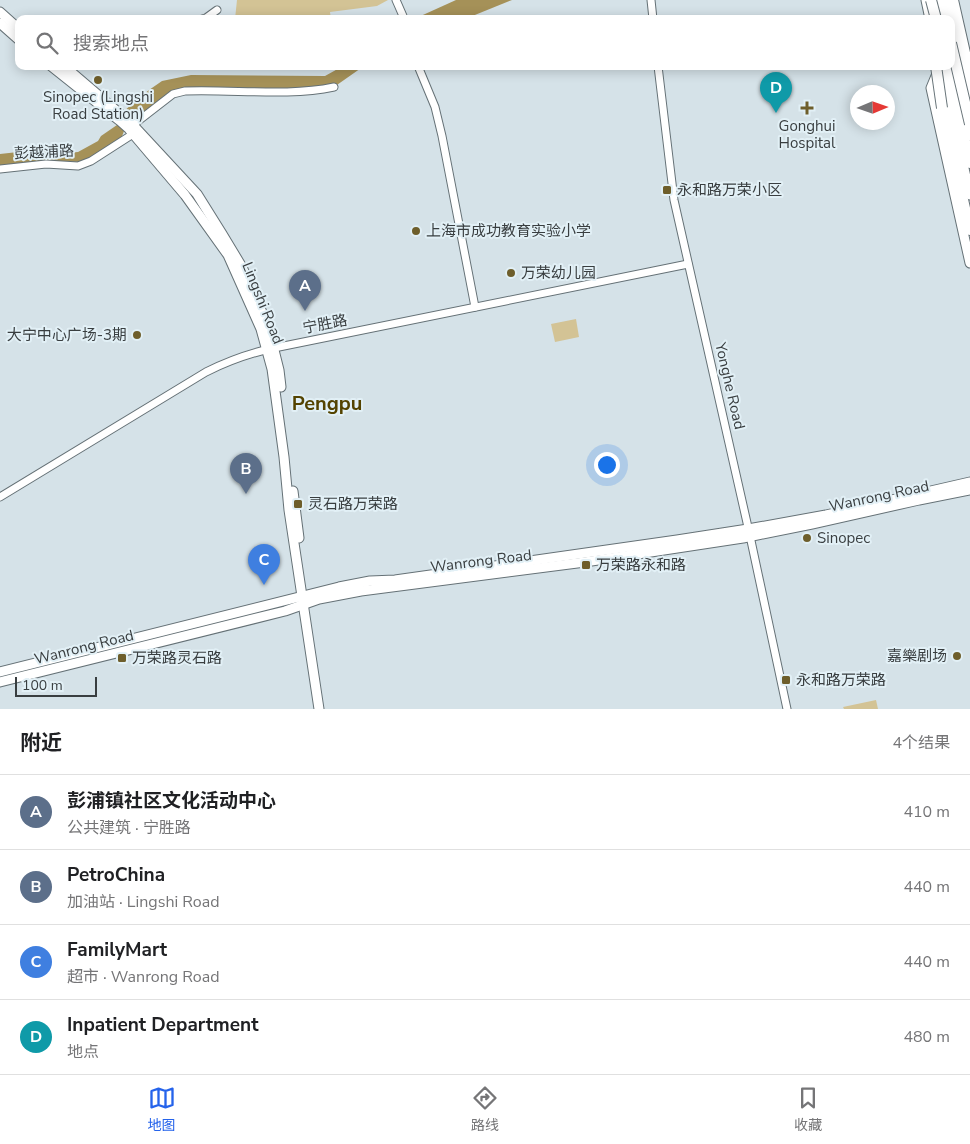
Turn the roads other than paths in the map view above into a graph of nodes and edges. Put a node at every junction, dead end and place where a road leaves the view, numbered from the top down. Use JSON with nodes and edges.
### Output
{"nodes":[{"id":1,"x":396,"y":0,"type":"edge"},
{"id":2,"x":651,"y":0,"type":"edge"},
{"id":3,"x":953,"y":0,"type":"edge"},
{"id":4,"x":933,"y":1,"type":"edge"},
{"id":5,"x":217,"y":10,"type":"dead end"},
{"id":6,"x":0,"y":12,"type":"edge"},
{"id":7,"x":209,"y":15,"type":"edge"},
{"id":8,"x":403,"y":15,"type":"edge"},
{"id":9,"x":653,"y":15,"type":"edge"},
{"id":10,"x":931,"y":15,"type":"edge"},
{"id":11,"x":936,"y":15,"type":"edge"},
{"id":12,"x":942,"y":15,"type":"edge"},
{"id":13,"x":0,"y":23,"type":"edge"},
{"id":14,"x":15,"y":25,"type":"edge"},
{"id":15,"x":15,"y":36,"type":"edge"},
{"id":16,"x":970,"y":55,"type":"edge"},
{"id":17,"x":955,"y":59,"type":"edge"},
{"id":18,"x":955,"y":60,"type":"edge"},
{"id":19,"x":56,"y":70,"type":"edge"},
{"id":20,"x":68,"y":70,"type":"edge"},
{"id":21,"x":420,"y":70,"type":"edge"},
{"id":22,"x":658,"y":70,"type":"edge"},
{"id":23,"x":937,"y":70,"type":"edge"},
{"id":24,"x":938,"y":70,"type":"edge"},
{"id":25,"x":941,"y":70,"type":"edge"},
{"id":26,"x":949,"y":70,"type":"edge"},
{"id":27,"x":949,"y":70,"type":"edge"},
{"id":28,"x":955,"y":70,"type":"edge"},
{"id":29,"x":968,"y":71,"type":"edge"},
{"id":30,"x":334,"y":87,"type":"dead end"},
{"id":31,"x":970,"y":96,"type":"edge"},
{"id":32,"x":116,"y":114,"type":"junction"},
{"id":33,"x":970,"y":124,"type":"edge"},
{"id":34,"x":133,"y":129,"type":"junction"},
{"id":35,"x":970,"y":136,"type":"edge"},
{"id":36,"x":970,"y":154,"type":"edge"},
{"id":37,"x":970,"y":163,"type":"edge"},
{"id":38,"x":0,"y":169,"type":"edge"},
{"id":39,"x":970,"y":195,"type":"edge"},
{"id":40,"x":970,"y":230,"type":"edge"},
{"id":41,"x":970,"y":263,"type":"edge"},
{"id":42,"x":688,"y":264,"type":"junction"},
{"id":43,"x":475,"y":307,"type":"junction"},
{"id":44,"x":271,"y":349,"type":"junction"},
{"id":45,"x":970,"y":482,"type":"edge"},
{"id":46,"x":970,"y":490,"type":"edge"},
{"id":47,"x":0,"y":497,"type":"edge"},
{"id":48,"x":749,"y":532,"type":"junction"},
{"id":49,"x":305,"y":600,"type":"junction"},
{"id":50,"x":0,"y":672,"type":"edge"},
{"id":51,"x":0,"y":682,"type":"edge"},
{"id":52,"x":319,"y":709,"type":"edge"},
{"id":53,"x":323,"y":709,"type":"edge"},
{"id":54,"x":787,"y":709,"type":"edge"}],
"edges":[{"from":1,"to":8,"type":"street"},
{"from":2,"to":9,"type":"street"},
{"from":3,"to":16,"type":"main road"},
{"from":3,"to":29,"type":"highway"},
{"from":4,"to":10,"type":"highway"},
{"from":4,"to":11,"type":"highway","bridge":true},
{"from":4,"to":12,"type":"highway"},
{"from":5,"to":7,"type":"street"},
{"from":6,"to":14,"type":"main road"},
{"from":13,"to":15,"type":"main road"},
{"from":17,"to":29,"type":"main road"},
{"from":18,"to":33,"type":"highway","bridge":true},
{"from":19,"to":32,"type":"main road","name":"Lingshi Road"},
{"from":20,"to":32,"type":"main road","name":"Lingshi Road"},
{"from":21,"to":43,"type":"street"},
{"from":22,"to":42,"type":"street","name":"Yonghe Road"},
{"from":23,"to":40,"type":"highway","bridge":true},
{"from":24,"to":41,"type":"main road"},
{"from":25,"to":39,"type":"main road"},
{"from":26,"to":36,"type":"main road"},
{"from":27,"to":37,"type":"highway"},
{"from":28,"to":35,"type":"main road"},
{"from":29,"to":31,"type":"main road"},
{"from":30,"to":34,"type":"street","name":"彭越浦路"},
{"from":32,"to":34,"type":"main road","name":"Lingshi Road"},
{"from":34,"to":38,"type":"street","name":"彭越浦路"},
{"from":34,"to":44,"type":"main road","name":"Lingshi Road"},
{"from":42,"to":43,"type":"street","name":"宁胜路"},
{"from":42,"to":48,"type":"street","name":"Yonghe Road"},
{"from":43,"to":44,"type":"street","name":"宁胜路"},
{"from":44,"to":47,"type":"street","name":"宁胜路"},
{"from":44,"to":49,"type":"main road","name":"Lingshi Road"},
{"from":45,"to":48,"type":"main road","name":"Wanrong Road"},
{"from":46,"to":48,"type":"main road","name":"Wanrong Road"},
{"from":48,"to":49,"type":"main road","name":"Wanrong Road"},
{"from":48,"to":54,"type":"street","name":"Yonghe Road"},
{"from":49,"to":50,"type":"main road","name":"Wanrong Road"},
{"from":49,"to":51,"type":"main road","name":"Wanrong Road"},
{"from":49,"to":52,"type":"main road","name":"Lingshi Road"},
{"from":49,"to":53,"type":"main road","name":"Lingshi Road"}]}
